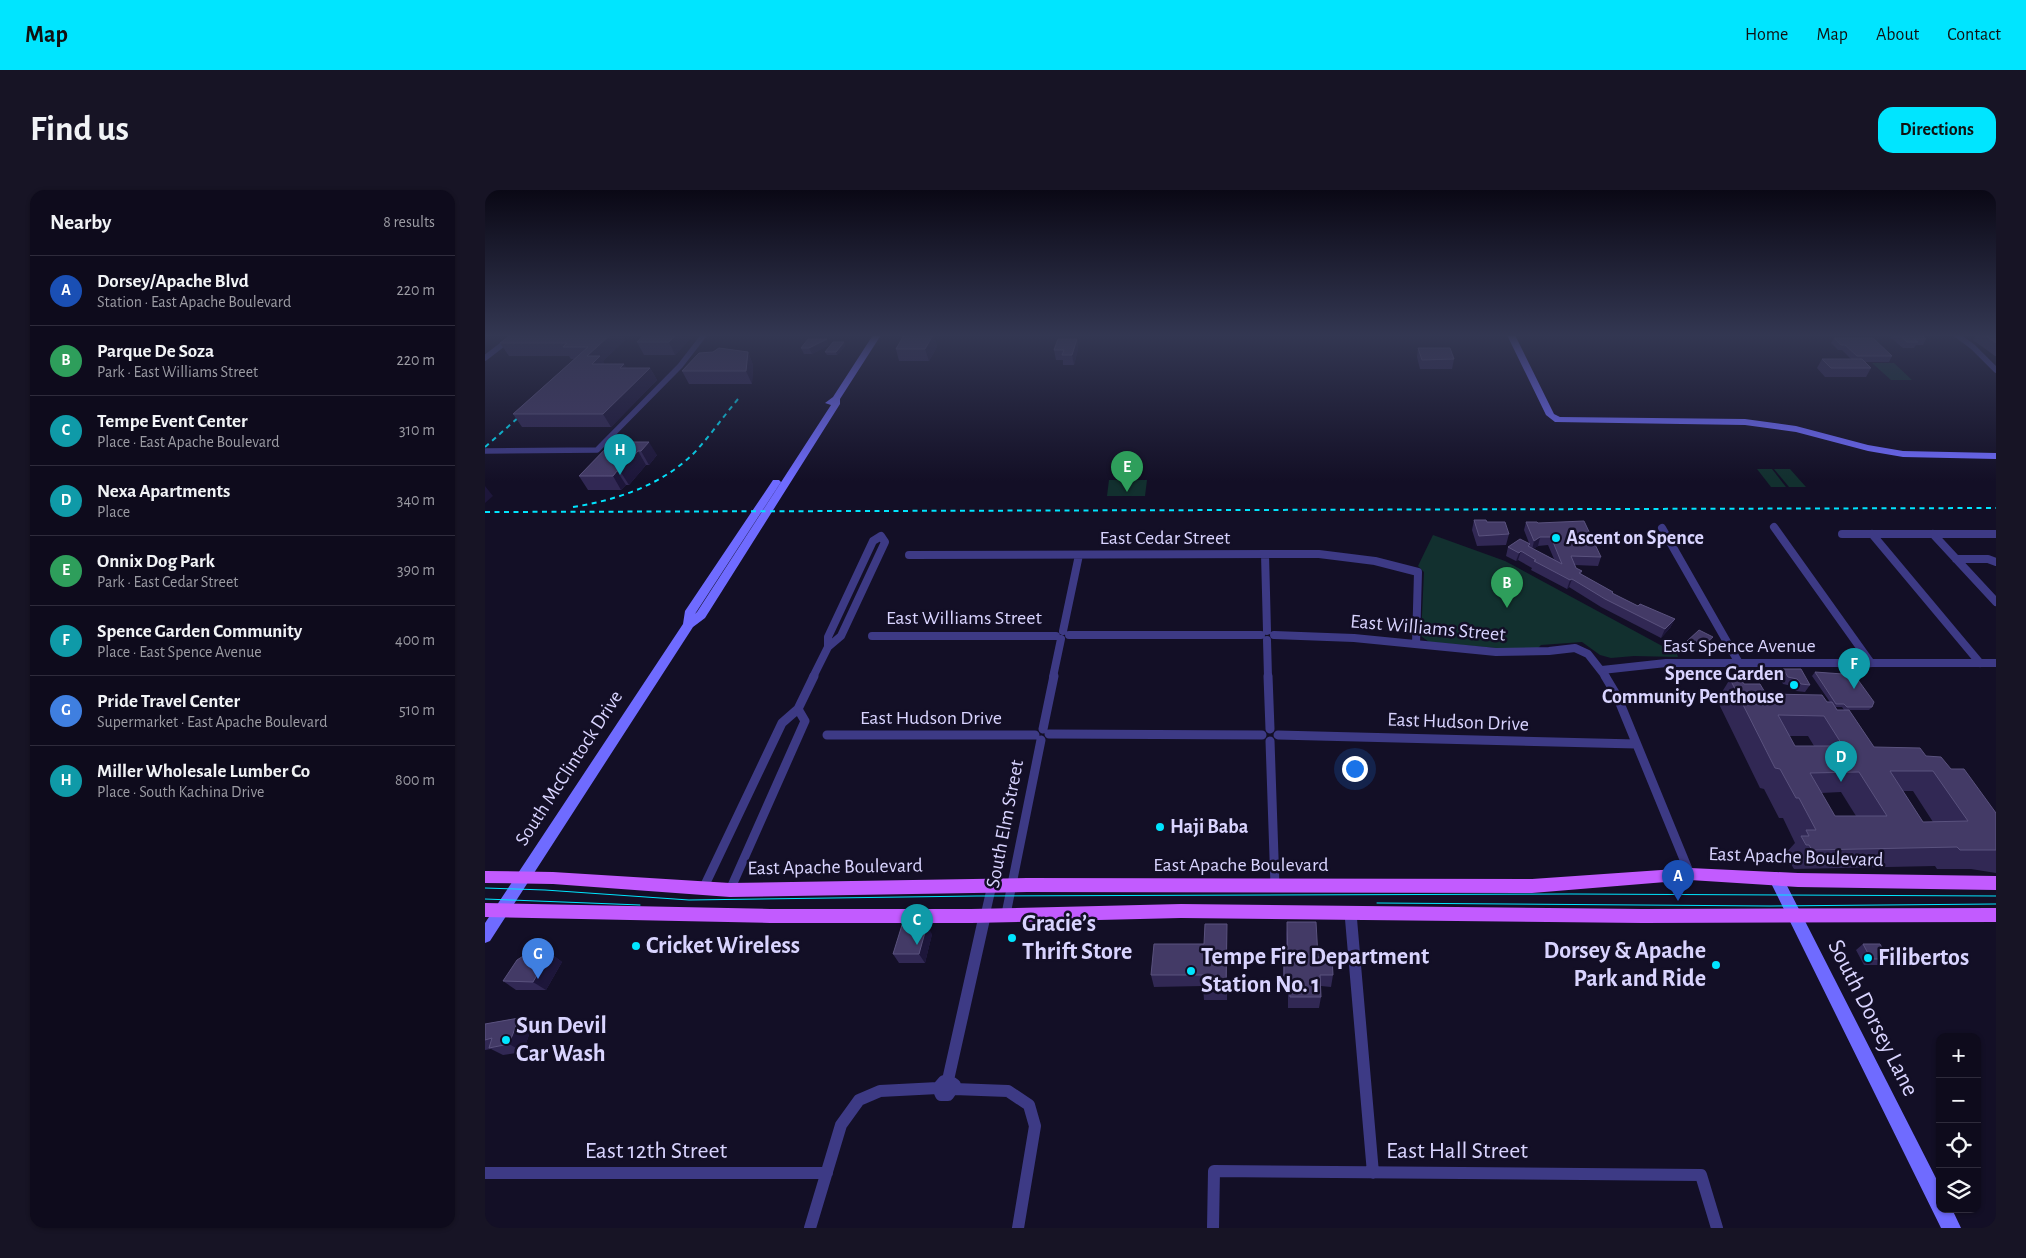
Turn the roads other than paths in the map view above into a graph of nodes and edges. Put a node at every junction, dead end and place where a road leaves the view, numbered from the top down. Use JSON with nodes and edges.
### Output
{"nodes":[{"id":1,"x":663,"y":383,"type":"edge"},
{"id":2,"x":846,"y":383,"type":"edge"},
{"id":3,"x":1535,"y":383,"type":"edge"},
{"id":4,"x":597,"y":450,"type":"joint"},
{"id":5,"x":485,"y":451,"type":"edge"},
{"id":6,"x":1996,"y":456,"type":"edge"},
{"id":7,"x":1774,"y":527,"type":"dead end"},
{"id":8,"x":1662,"y":528,"type":"dead end"},
{"id":9,"x":1842,"y":534,"type":"dead end"},
{"id":10,"x":1871,"y":534,"type":"junction"},
{"id":11,"x":1933,"y":534,"type":"junction"},
{"id":12,"x":1995,"y":534,"type":"edge"},
{"id":13,"x":1265,"y":554,"type":"junction"},
{"id":14,"x":909,"y":555,"type":"dead end"},
{"id":15,"x":1079,"y":555,"type":"junction"},
{"id":16,"x":1956,"y":559,"type":"junction"},
{"id":17,"x":1996,"y":562,"type":"edge"},
{"id":18,"x":1419,"y":572,"type":"joint"},
{"id":19,"x":1996,"y":602,"type":"edge"},
{"id":20,"x":1062,"y":635,"type":"junction"},
{"id":21,"x":1267,"y":635,"type":"junction"},
{"id":22,"x":872,"y":636,"type":"dead end"},
{"id":23,"x":1416,"y":644,"type":"junction"},
{"id":24,"x":828,"y":647,"type":"junction"},
{"id":25,"x":1980,"y":662,"type":"junction"},
{"id":26,"x":1739,"y":663,"type":"junction"},
{"id":27,"x":1871,"y":663,"type":"junction"},
{"id":28,"x":1994,"y":665,"type":"edge"},
{"id":29,"x":1602,"y":670,"type":"junction"},
{"id":30,"x":798,"y":709,"type":"junction"},
{"id":31,"x":827,"y":735,"type":"dead end"},
{"id":32,"x":1042,"y":735,"type":"junction"},
{"id":33,"x":1270,"y":735,"type":"junction"},
{"id":34,"x":1636,"y":744,"type":"junction"},
{"id":35,"x":1690,"y":874,"type":"junction"},
{"id":36,"x":485,"y":877,"type":"edge"},
{"id":37,"x":523,"y":877,"type":"junction"},
{"id":38,"x":1776,"y":879,"type":"junction"},
{"id":39,"x":1996,"y":883,"type":"edge"},
{"id":40,"x":992,"y":885,"type":"junction"},
{"id":41,"x":1011,"y":885,"type":"junction"},
{"id":42,"x":1275,"y":886,"type":"junction"},
{"id":43,"x":703,"y":889,"type":"junction"},
{"id":44,"x":730,"y":890,"type":"junction"},
{"id":45,"x":485,"y":910,"type":"edge"},
{"id":46,"x":501,"y":910,"type":"junction"},
{"id":47,"x":1350,"y":911,"type":"junction"},
{"id":48,"x":1006,"y":914,"type":"junction"},
{"id":49,"x":985,"y":915,"type":"junction"},
{"id":50,"x":1996,"y":915,"type":"edge"},
{"id":51,"x":1794,"y":916,"type":"junction"},
{"id":52,"x":485,"y":936,"type":"edge"},
{"id":53,"x":951,"y":1084,"type":"junction"},
{"id":54,"x":938,"y":1089,"type":"joint"},
{"id":55,"x":485,"y":1173,"type":"edge"},
{"id":56,"x":827,"y":1173,"type":"junction"},
{"id":57,"x":1373,"y":1173,"type":"junction"},
{"id":58,"x":1936,"y":1200,"type":"edge"},
{"id":59,"x":1943,"y":1213,"type":"edge"},
{"id":60,"x":810,"y":1228,"type":"edge"},
{"id":61,"x":1018,"y":1228,"type":"edge"},
{"id":62,"x":1213,"y":1228,"type":"edge"},
{"id":63,"x":1717,"y":1228,"type":"edge"},
{"id":64,"x":1951,"y":1228,"type":"edge"}],
"edges":[{"from":1,"to":4,"type":"street"},
{"from":2,"to":37,"type":"street","name":"South McClintock Drive"},
{"from":3,"to":6,"type":"street"},
{"from":4,"to":5,"type":"street"},
{"from":7,"to":27,"type":"street"},
{"from":8,"to":26,"type":"street"},
{"from":9,"to":10,"type":"street"},
{"from":10,"to":11,"type":"street"},
{"from":10,"to":25,"type":"street"},
{"from":11,"to":12,"type":"street"},
{"from":11,"to":16,"type":"street"},
{"from":13,"to":15,"type":"street","name":"East Cedar Street"},
{"from":13,"to":18,"type":"street","name":"East Cedar Street"},
{"from":13,"to":21,"type":"street"},
{"from":14,"to":15,"type":"street","name":"East Cedar Street"},
{"from":15,"to":20,"type":"street","name":"South Elm Street"},
{"from":16,"to":17,"type":"street"},
{"from":16,"to":19,"type":"street"},
{"from":18,"to":23,"type":"street"},
{"from":20,"to":21,"type":"street","name":"East Williams Street"},
{"from":20,"to":22,"type":"street","name":"East Williams Street"},
{"from":20,"to":32,"type":"street","name":"South Elm Street"},
{"from":21,"to":23,"type":"street","name":"East Williams Street"},
{"from":21,"to":33,"type":"street"},
{"from":23,"to":29,"type":"street","name":"East Williams Street"},
{"from":24,"to":24,"type":"street"},
{"from":24,"to":30,"type":"street"},
{"from":25,"to":27,"type":"street","name":"East Spence Avenue"},
{"from":25,"to":28,"type":"street","name":"East Spence Avenue"},
{"from":26,"to":27,"type":"street","name":"East Spence Avenue"},
{"from":26,"to":29,"type":"street","name":"East Spence Avenue"},
{"from":29,"to":34,"type":"street"},
{"from":30,"to":43,"type":"street"},
{"from":30,"to":44,"type":"street"},
{"from":31,"to":32,"type":"street","name":"East Hudson Drive"},
{"from":32,"to":33,"type":"street","name":"East Hudson Drive"},
{"from":32,"to":41,"type":"street","name":"South Elm Street"},
{"from":33,"to":34,"type":"street","name":"East Hudson Drive"},
{"from":33,"to":42,"type":"street"},
{"from":34,"to":35,"type":"street"},
{"from":35,"to":38,"type":"main road","name":"East Apache Boulevard"},
{"from":35,"to":42,"type":"main road","name":"East Apache Boulevard"},
{"from":36,"to":37,"type":"main road","name":"East Apache Boulevard"},
{"from":37,"to":43,"type":"main road","name":"East Apache Boulevard"},
{"from":37,"to":46,"type":"street","name":"South McClintock Drive"},
{"from":38,"to":39,"type":"main road","name":"East Apache Boulevard"},
{"from":38,"to":51,"type":"street","name":"South Dorsey Lane"},
{"from":40,"to":41,"type":"main road","name":"East Apache Boulevard"},
{"from":40,"to":44,"type":"main road","name":"East Apache Boulevard"},
{"from":40,"to":49,"type":"street"},
{"from":41,"to":42,"type":"main road","name":"East Apache Boulevard"},
{"from":41,"to":48,"type":"street","name":"South Elm Street"},
{"from":43,"to":44,"type":"main road","name":"East Apache Boulevard"},
{"from":45,"to":46,"type":"main road"},
{"from":46,"to":49,"type":"main road"},
{"from":46,"to":52,"type":"street","name":"South McClintock Drive"},
{"from":47,"to":48,"type":"main road"},
{"from":47,"to":51,"type":"main road"},
{"from":47,"to":57,"type":"street"},
{"from":48,"to":49,"type":"main road"},
{"from":49,"to":53,"type":"street"},
{"from":50,"to":51,"type":"main road"},
{"from":51,"to":58,"type":"street","name":"South Dorsey Lane"},
{"from":53,"to":54,"type":"street"},
{"from":53,"to":61,"type":"street"},
{"from":54,"to":56,"type":"street"},
{"from":55,"to":56,"type":"street","name":"East 12th Street"},
{"from":56,"to":60,"type":"street"},
{"from":57,"to":62,"type":"street","name":"East Hall Street"},
{"from":57,"to":63,"type":"street","name":"East Hall Street"},
{"from":59,"to":64,"type":"street","name":"South Dorsey Lane"}]}
